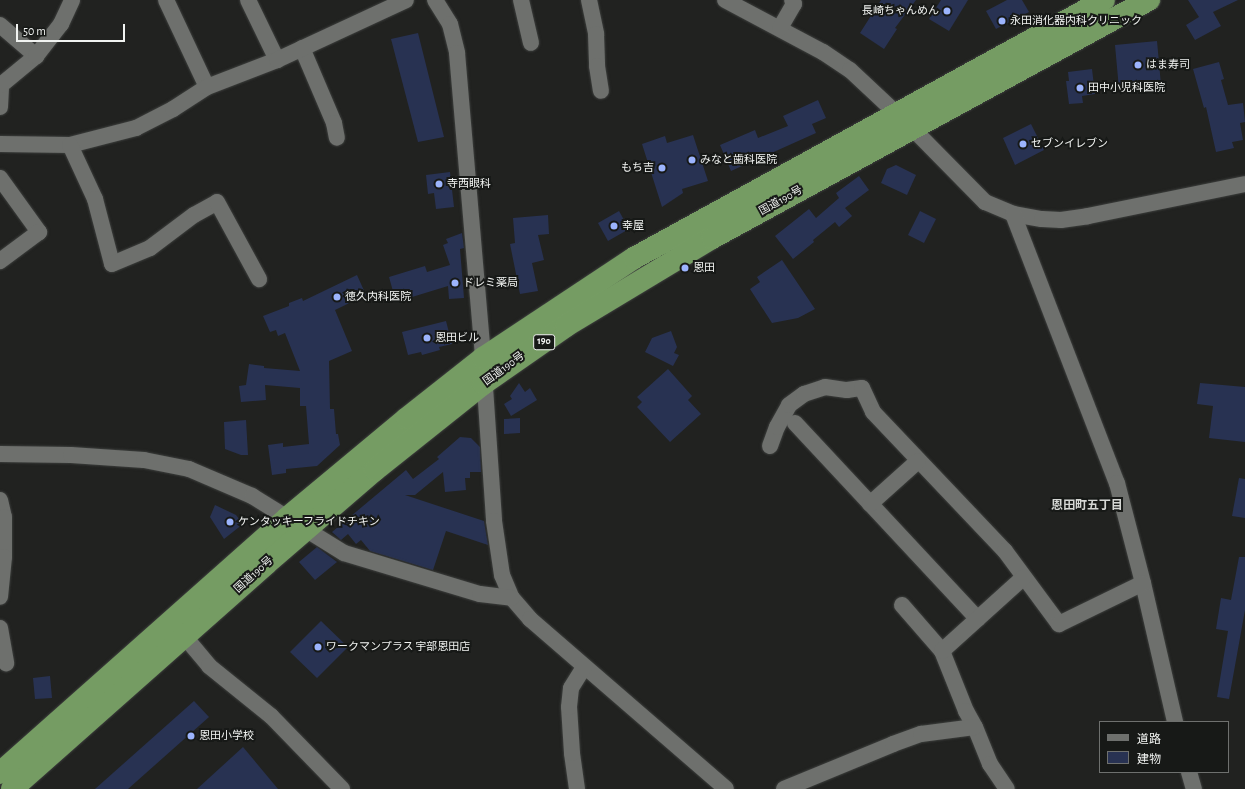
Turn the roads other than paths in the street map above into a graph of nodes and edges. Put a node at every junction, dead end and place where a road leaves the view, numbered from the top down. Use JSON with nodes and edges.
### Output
{"nodes":[{"id":1,"x":72,"y":0,"type":"edge"},
{"id":2,"x":166,"y":0,"type":"edge"},
{"id":3,"x":248,"y":0,"type":"edge"},
{"id":4,"x":406,"y":0,"type":"edge"},
{"id":5,"x":435,"y":0,"type":"edge"},
{"id":6,"x":522,"y":0,"type":"edge"},
{"id":7,"x":589,"y":0,"type":"edge"},
{"id":8,"x":725,"y":0,"type":"edge"},
{"id":9,"x":792,"y":0,"type":"edge"},
{"id":10,"x":1104,"y":0,"type":"edge"},
{"id":11,"x":1149,"y":0,"type":"edge"},
{"id":12,"x":0,"y":25,"type":"edge"},
{"id":13,"x":780,"y":28,"type":"junction"},
{"id":14,"x":531,"y":43,"type":"dead end"},
{"id":15,"x":302,"y":48,"type":"junction"},
{"id":16,"x":36,"y":56,"type":"junction"},
{"id":17,"x":277,"y":60,"type":"junction"},
{"id":18,"x":1,"y":85,"type":"edge"},
{"id":19,"x":207,"y":87,"type":"junction"},
{"id":20,"x":602,"y":91,"type":"dead end"},
{"id":21,"x":0,"y":107,"type":"edge"},
{"id":22,"x":896,"y":113,"type":"junction"},
{"id":23,"x":913,"y":129,"type":"junction"},
{"id":24,"x":337,"y":138,"type":"dead end"},
{"id":25,"x":0,"y":144,"type":"edge"},
{"id":26,"x":70,"y":144,"type":"junction"},
{"id":27,"x":0,"y":178,"type":"edge"},
{"id":28,"x":1245,"y":184,"type":"edge"},
{"id":29,"x":1013,"y":214,"type":"junction"},
{"id":30,"x":0,"y":261,"type":"edge"},
{"id":31,"x":259,"y":280,"type":"dead end"},
{"id":32,"x":483,"y":358,"type":"junction"},
{"id":33,"x":483,"y":384,"type":"junction"},
{"id":34,"x":795,"y":423,"type":"dead end"},
{"id":35,"x":770,"y":446,"type":"dead end"},
{"id":36,"x":0,"y":454,"type":"edge"},
{"id":37,"x":918,"y":461,"type":"junction"},
{"id":38,"x":0,"y":500,"type":"edge"},
{"id":39,"x":870,"y":504,"type":"junction"},
{"id":40,"x":296,"y":524,"type":"junction"},
{"id":41,"x":1024,"y":577,"type":"junction"},
{"id":42,"x":1143,"y":583,"type":"junction"},
{"id":43,"x":0,"y":597,"type":"edge"},
{"id":44,"x":512,"y":598,"type":"junction"},
{"id":45,"x":902,"y":605,"type":"dead end"},
{"id":46,"x":978,"y":619,"type":"junction"},
{"id":47,"x":0,"y":628,"type":"edge"},
{"id":48,"x":185,"y":637,"type":"junction"},
{"id":49,"x":942,"y":651,"type":"junction"},
{"id":50,"x":6,"y":663,"type":"dead end"},
{"id":51,"x":584,"y":667,"type":"junction"},
{"id":52,"x":1175,"y":721,"type":"edge"},
{"id":53,"x":975,"y":727,"type":"junction"},
{"id":54,"x":0,"y":773,"type":"edge"},
{"id":55,"x":1189,"y":773,"type":"edge"},
{"id":56,"x":12,"y":789,"type":"edge"},
{"id":57,"x":342,"y":789,"type":"edge"},
{"id":58,"x":577,"y":789,"type":"edge"},
{"id":59,"x":726,"y":789,"type":"edge"},
{"id":60,"x":784,"y":789,"type":"edge"},
{"id":61,"x":1007,"y":789,"type":"edge"},
{"id":62,"x":1194,"y":789,"type":"edge"}],
"edges":[{"from":1,"to":16,"type":"street"},
{"from":2,"to":19,"type":"street"},
{"from":3,"to":17,"type":"street"},
{"from":4,"to":15,"type":"street"},
{"from":5,"to":32,"type":"street"},
{"from":6,"to":14,"type":"street"},
{"from":7,"to":20,"type":"street"},
{"from":8,"to":13,"type":"street"},
{"from":9,"to":13,"type":"street"},
{"from":10,"to":22,"type":"highway","name":"国道190号","number":"190"},
{"from":11,"to":23,"type":"highway","name":"国道190号","number":"190"},
{"from":12,"to":16,"type":"street"},
{"from":13,"to":22,"type":"street"},
{"from":15,"to":17,"type":"street"},
{"from":15,"to":24,"type":"street"},
{"from":16,"to":18,"type":"street"},
{"from":17,"to":19,"type":"street"},
{"from":18,"to":21,"type":"street"},
{"from":19,"to":26,"type":"street"},
{"from":22,"to":23,"type":"street"},
{"from":22,"to":32,"type":"highway","name":"国道190号","number":"190"},
{"from":23,"to":29,"type":"street"},
{"from":23,"to":33,"type":"highway","name":"国道190号","number":"190"},
{"from":25,"to":26,"type":"street"},
{"from":26,"to":31,"type":"street"},
{"from":27,"to":30,"type":"street"},
{"from":28,"to":29,"type":"street"},
{"from":29,"to":42,"type":"street"},
{"from":32,"to":33,"type":"street"},
{"from":32,"to":40,"type":"highway","name":"国道190号","number":"190"},
{"from":33,"to":40,"type":"highway","name":"国道190号","number":"190"},
{"from":33,"to":44,"type":"street"},
{"from":34,"to":39,"type":"street"},
{"from":35,"to":37,"type":"street"},
{"from":36,"to":40,"type":"street"},
{"from":37,"to":39,"type":"street"},
{"from":37,"to":41,"type":"street"},
{"from":38,"to":43,"type":"street"},
{"from":39,"to":46,"type":"street"},
{"from":40,"to":44,"type":"street"},
{"from":40,"to":48,"type":"highway","name":"国道190号","number":"190"},
{"from":40,"to":54,"type":"highway","name":"国道190号","number":"190"},
{"from":41,"to":42,"type":"street"},
{"from":41,"to":46,"type":"street"},
{"from":42,"to":52,"type":"street"},
{"from":44,"to":51,"type":"street"},
{"from":45,"to":49,"type":"street"},
{"from":46,"to":49,"type":"street"},
{"from":47,"to":50,"type":"street"},
{"from":48,"to":56,"type":"highway","name":"国道190号","number":"190"},
{"from":48,"to":57,"type":"street"},
{"from":49,"to":53,"type":"street"},
{"from":51,"to":58,"type":"street"},
{"from":51,"to":59,"type":"street"},
{"from":53,"to":60,"type":"street"},
{"from":53,"to":61,"type":"street"},
{"from":55,"to":62,"type":"street"}]}
